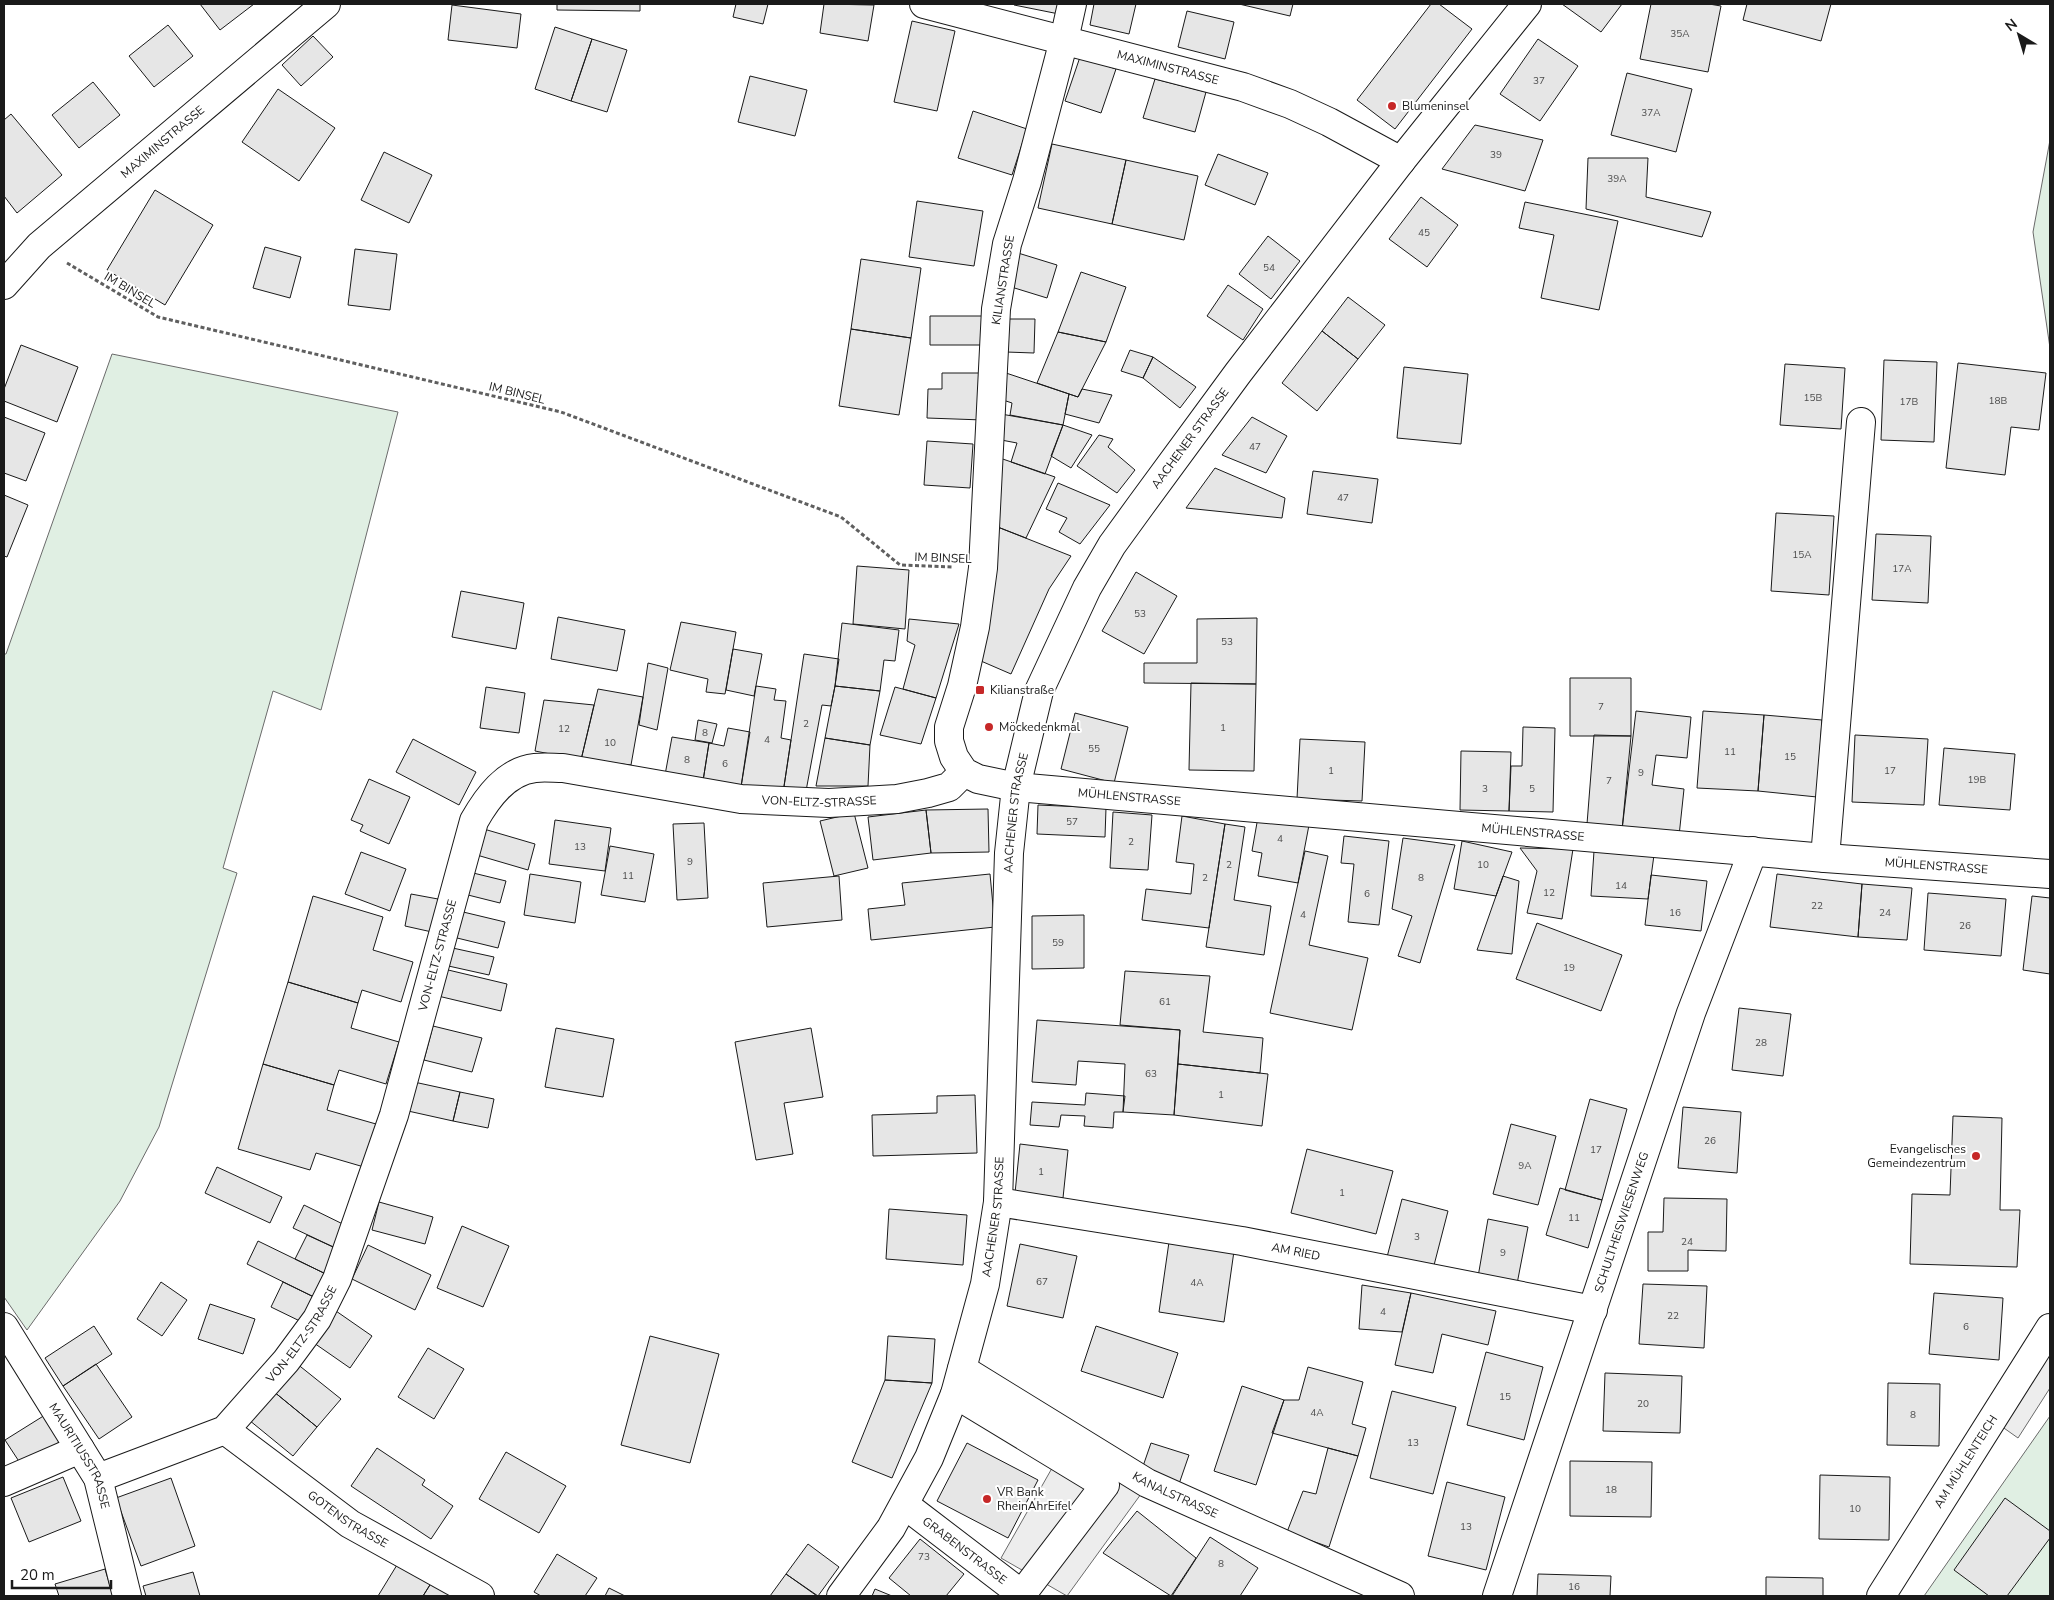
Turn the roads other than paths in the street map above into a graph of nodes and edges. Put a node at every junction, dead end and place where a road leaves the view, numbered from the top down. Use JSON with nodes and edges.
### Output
{"nodes":[{"id":1,"x":326,"y":4,"type":"edge"},
{"id":2,"x":924,"y":4,"type":"edge"},
{"id":3,"x":1072,"y":4,"type":"edge"},
{"id":4,"x":1527,"y":4,"type":"edge"},
{"id":5,"x":1064,"y":40,"type":"junction"},
{"id":6,"x":1401,"y":161,"type":"junction"},
{"id":7,"x":4,"y":285,"type":"edge"},
{"id":8,"x":1861,"y":422,"type":"dead end"},
{"id":9,"x":964,"y":772,"type":"junction"},
{"id":10,"x":1016,"y":787,"type":"junction"},
{"id":11,"x":1754,"y":851,"type":"junction"},
{"id":12,"x":1825,"y":858,"type":"junction"},
{"id":13,"x":2050,"y":874,"type":"edge"},
{"id":14,"x":998,"y":1202,"type":"junction"},
{"id":15,"x":1593,"y":1310,"type":"junction"},
{"id":16,"x":4,"y":1327,"type":"edge"},
{"id":17,"x":2050,"y":1328,"type":"edge"},
{"id":18,"x":958,"y":1382,"type":"junction"},
{"id":19,"x":225,"y":1430,"type":"junction"},
{"id":20,"x":80,"y":1449,"type":"junction"},
{"id":21,"x":98,"y":1478,"type":"junction"},
{"id":22,"x":4,"y":1482,"type":"edge"},
{"id":23,"x":905,"y":1505,"type":"junction"},
{"id":24,"x":1023,"y":1595,"type":"edge"},
{"id":25,"x":127,"y":1596,"type":"edge"},
{"id":26,"x":480,"y":1596,"type":"edge"},
{"id":27,"x":841,"y":1596,"type":"edge"},
{"id":28,"x":1400,"y":1596,"type":"edge"},
{"id":29,"x":1498,"y":1596,"type":"edge"},
{"id":30,"x":1881,"y":1596,"type":"edge"}],
"edges":[{"from":1,"to":7,"type":"street","name":"MAXIMINSTRASSE"},
{"from":2,"to":5,"type":"street","name":"MAXIMINSTRASSE"},
{"from":3,"to":5,"type":"street","name":"KILIANSTRASSE"},
{"from":4,"to":6,"type":"street","name":"AACHENER STRASSE"},
{"from":5,"to":6,"type":"street","name":"MAXIMINSTRASSE"},
{"from":5,"to":9,"type":"street","name":"KILIANSTRASSE"},
{"from":6,"to":10,"type":"street","name":"AACHENER STRASSE"},
{"from":8,"to":12,"type":"street"},
{"from":9,"to":10,"type":"street"},
{"from":9,"to":19,"type":"street","name":"VON-ELTZ-STRASSE"},
{"from":10,"to":11,"type":"street","name":"MÜHLENSTRASSE"},
{"from":10,"to":14,"type":"street","name":"AACHENER STRASSE"},
{"from":11,"to":12,"type":"street","name":"MÜHLENSTRASSE"},
{"from":11,"to":15,"type":"street","name":"SCHULTHEISWIESENWEG"},
{"from":12,"to":13,"type":"street","name":"MÜHLENSTRASSE"},
{"from":14,"to":15,"type":"street","name":"AM RIED"},
{"from":14,"to":18,"type":"street","name":"AACHENER STRASSE"},
{"from":15,"to":29,"type":"street","name":"SCHULTHEISWIESENWEG"},
{"from":16,"to":20,"type":"street","name":"MAURITIUSSTRASSE"},
{"from":17,"to":30,"type":"street","name":"AM MÜHLENTEICH"},
{"from":18,"to":23,"type":"street","name":"AACHENER STRASSE"},
{"from":18,"to":24,"type":"street"},
{"from":18,"to":28,"type":"street","name":"KANALSTRASSE"},
{"from":19,"to":21,"type":"street","name":"VON-ELTZ-STRASSE"},
{"from":19,"to":26,"type":"street","name":"GOTENSTRASSE"},
{"from":20,"to":21,"type":"street","name":"MAURITIUSSTRASSE"},
{"from":20,"to":22,"type":"street"},
{"from":21,"to":25,"type":"street","name":"MAURITIUSSTRASSE"},
{"from":23,"to":24,"type":"street","name":"GRABENSTRASSE"},
{"from":23,"to":27,"type":"street","name":"AACHENER STRASSE"}]}
